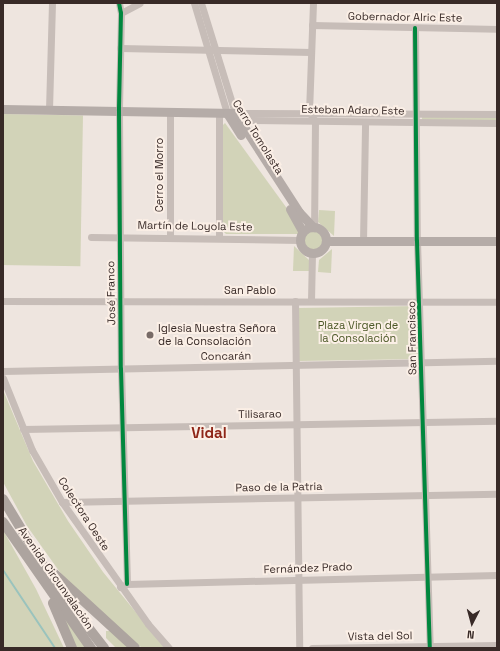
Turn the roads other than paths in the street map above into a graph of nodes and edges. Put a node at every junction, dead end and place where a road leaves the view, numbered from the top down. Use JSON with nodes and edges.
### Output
{"nodes":[{"id":1,"x":52,"y":3,"type":"edge"},
{"id":2,"x":119,"y":3,"type":"edge"},
{"id":3,"x":140,"y":3,"type":"edge"},
{"id":4,"x":194,"y":3,"type":"edge"},
{"id":5,"x":201,"y":3,"type":"edge"},
{"id":6,"x":313,"y":3,"type":"edge"},
{"id":7,"x":121,"y":13,"type":"junction"},
{"id":8,"x":312,"y":25,"type":"junction"},
{"id":9,"x":415,"y":28,"type":"junction"},
{"id":10,"x":497,"y":30,"type":"edge"},
{"id":11,"x":120,"y":48,"type":"junction"},
{"id":12,"x":212,"y":51,"type":"junction"},
{"id":13,"x":311,"y":52,"type":"junction"},
{"id":14,"x":3,"y":109,"type":"edge"},
{"id":15,"x":49,"y":110,"type":"junction"},
{"id":16,"x":119,"y":111,"type":"junction"},
{"id":17,"x":170,"y":112,"type":"junction"},
{"id":18,"x":309,"y":112,"type":"junction"},
{"id":19,"x":227,"y":113,"type":"junction"},
{"id":20,"x":415,"y":113,"type":"junction"},
{"id":21,"x":497,"y":114,"type":"edge"},
{"id":22,"x":315,"y":121,"type":"junction"},
{"id":23,"x":364,"y":122,"type":"junction"},
{"id":24,"x":415,"y":122,"type":"junction"},
{"id":25,"x":497,"y":123,"type":"edge"},
{"id":26,"x":313,"y":227,"type":"junction"},
{"id":27,"x":301,"y":236,"type":"junction"},
{"id":28,"x":91,"y":237,"type":"dead end"},
{"id":29,"x":119,"y":237,"type":"junction"},
{"id":30,"x":170,"y":238,"type":"junction"},
{"id":31,"x":219,"y":238,"type":"junction"},
{"id":32,"x":326,"y":241,"type":"junction"},
{"id":33,"x":497,"y":241,"type":"edge"},
{"id":34,"x":363,"y":242,"type":"junction"},
{"id":35,"x":417,"y":242,"type":"junction"},
{"id":36,"x":312,"y":253,"type":"junction"},
{"id":37,"x":120,"y":300,"type":"junction"},
{"id":38,"x":3,"y":301,"type":"edge"},
{"id":39,"x":295,"y":301,"type":"junction"},
{"id":40,"x":311,"y":301,"type":"junction"},
{"id":41,"x":420,"y":301,"type":"junction"},
{"id":42,"x":497,"y":302,"type":"edge"},
{"id":43,"x":497,"y":362,"type":"edge"},
{"id":44,"x":421,"y":363,"type":"junction"},
{"id":45,"x":296,"y":365,"type":"junction"},
{"id":46,"x":121,"y":368,"type":"junction"},
{"id":47,"x":3,"y":371,"type":"edge"},
{"id":48,"x":3,"y":378,"type":"edge"},
{"id":49,"x":497,"y":421,"type":"edge"},
{"id":50,"x":423,"y":423,"type":"junction"},
{"id":51,"x":297,"y":425,"type":"junction"},
{"id":52,"x":122,"y":428,"type":"junction"},
{"id":53,"x":23,"y":429,"type":"junction"},
{"id":54,"x":497,"y":494,"type":"edge"},
{"id":55,"x":425,"y":496,"type":"junction"},
{"id":56,"x":299,"y":497,"type":"junction"},
{"id":57,"x":3,"y":499,"type":"edge"},
{"id":58,"x":125,"y":501,"type":"junction"},
{"id":59,"x":62,"y":502,"type":"junction"},
{"id":60,"x":3,"y":522,"type":"edge"},
{"id":61,"x":37,"y":556,"type":"junction"},
{"id":62,"x":25,"y":557,"type":"junction"},
{"id":63,"x":497,"y":575,"type":"edge"},
{"id":64,"x":428,"y":576,"type":"junction"},
{"id":65,"x":298,"y":580,"type":"junction"},
{"id":66,"x":124,"y":585,"type":"junction"},
{"id":67,"x":497,"y":645,"type":"edge"},
{"id":68,"x":430,"y":647,"type":"edge"},
{"id":69,"x":72,"y":648,"type":"edge"},
{"id":70,"x":91,"y":648,"type":"edge"},
{"id":71,"x":104,"y":648,"type":"edge"},
{"id":72,"x":135,"y":648,"type":"edge"},
{"id":73,"x":170,"y":648,"type":"edge"},
{"id":74,"x":299,"y":648,"type":"edge"},
{"id":75,"x":312,"y":648,"type":"edge"},
{"id":76,"x":365,"y":648,"type":"edge"}],
"edges":[{"from":1,"to":15,"type":"street"},
{"from":2,"to":7,"type":"street","name":"José Franco"},
{"from":3,"to":7,"type":"street"},
{"from":4,"to":12,"type":"street","name":"Cerro Tomolasta"},
{"from":5,"to":12,"type":"street","name":"Cerro Tomolasta"},
{"from":6,"to":8,"type":"street"},
{"from":7,"to":11,"type":"street","name":"José Franco"},
{"from":8,"to":9,"type":"street","name":"Gobernador Alric Este"},
{"from":8,"to":13,"type":"street"},
{"from":9,"to":10,"type":"street","name":"Gobernador Alric Este"},
{"from":9,"to":20,"type":"street","name":"San Francisco"},
{"from":11,"to":12,"type":"street"},
{"from":11,"to":16,"type":"street","name":"José Franco"},
{"from":12,"to":13,"type":"street"},
{"from":12,"to":19,"type":"street","name":"Cerro Tomolasta"},
{"from":13,"to":18,"type":"street"},
{"from":14,"to":15,"type":"main road","name":"Esteban Adaro Este"},
{"from":15,"to":16,"type":"main road","name":"Esteban Adaro Este"},
{"from":16,"to":17,"type":"main road","name":"Esteban Adaro Este"},
{"from":16,"to":29,"type":"street","name":"José Franco"},
{"from":17,"to":19,"type":"main road","name":"Esteban Adaro Este"},
{"from":17,"to":30,"type":"street","name":"Cerro el Morro"},
{"from":18,"to":19,"type":"street","name":"Esteban Adaro Este"},
{"from":18,"to":20,"type":"street","name":"Esteban Adaro Este"},
{"from":18,"to":22,"type":"street"},
{"from":19,"to":22,"type":"street","name":"Esteban Adaro Este"},
{"from":19,"to":26,"type":"main road","name":"Cerro Tomolasta"},
{"from":19,"to":27,"type":"main road","name":"Cerro Tomolasta"},
{"from":19,"to":31,"type":"street"},
{"from":20,"to":21,"type":"street","name":"Esteban Adaro Este"},
{"from":20,"to":24,"type":"street","name":"San Francisco"},
{"from":22,"to":23,"type":"street","name":"Esteban Adaro Este"},
{"from":22,"to":26,"type":"street"},
{"from":23,"to":24,"type":"street","name":"Esteban Adaro Este"},
{"from":23,"to":34,"type":"street"},
{"from":24,"to":25,"type":"street","name":"Esteban Adaro Este"},
{"from":24,"to":35,"type":"street","name":"San Francisco"},
{"from":26,"to":27,"type":"main road"},
{"from":26,"to":32,"type":"main road"},
{"from":27,"to":31,"type":"street","name":"Martín de Loyola Este"},
{"from":27,"to":36,"type":"main road"},
{"from":28,"to":29,"type":"street","name":"Martín de Loyola Este"},
{"from":29,"to":30,"type":"street","name":"Martín de Loyola Este"},
{"from":29,"to":37,"type":"street","name":"José Franco"},
{"from":30,"to":31,"type":"street","name":"Martín de Loyola Este"},
{"from":32,"to":34,"type":"main road"},
{"from":32,"to":36,"type":"main road"},
{"from":33,"to":35,"type":"main road"},
{"from":34,"to":35,"type":"main road"},
{"from":35,"to":41,"type":"street","name":"San Francisco"},
{"from":36,"to":40,"type":"street"},
{"from":37,"to":38,"type":"street","name":"San Pablo"},
{"from":37,"to":39,"type":"street","name":"San Pablo"},
{"from":37,"to":46,"type":"street","name":"José Franco"},
{"from":39,"to":40,"type":"street","name":"San Pablo"},
{"from":39,"to":45,"type":"street"},
{"from":40,"to":41,"type":"street","name":"San Pablo"},
{"from":41,"to":42,"type":"street","name":"San Pablo"},
{"from":41,"to":44,"type":"street","name":"San Francisco"},
{"from":43,"to":44,"type":"street","name":"Concarán"},
{"from":44,"to":45,"type":"street","name":"Concarán"},
{"from":44,"to":50,"type":"street","name":"San Francisco"},
{"from":45,"to":46,"type":"street","name":"Concarán"},
{"from":45,"to":51,"type":"street"},
{"from":46,"to":47,"type":"street","name":"Concarán"},
{"from":46,"to":52,"type":"street","name":"José Franco"},
{"from":48,"to":53,"type":"street","name":"Colectora Oeste"},
{"from":49,"to":50,"type":"street","name":"Tilisarao"},
{"from":50,"to":51,"type":"street","name":"Tilisarao"},
{"from":50,"to":55,"type":"street","name":"San Francisco"},
{"from":51,"to":52,"type":"street","name":"Tilisarao"},
{"from":51,"to":56,"type":"street"},
{"from":52,"to":53,"type":"street","name":"Tilisarao"},
{"from":52,"to":58,"type":"street","name":"José Franco"},
{"from":53,"to":59,"type":"street","name":"Colectora Oeste"},
{"from":54,"to":55,"type":"street","name":"Paso de la Patria"},
{"from":55,"to":56,"type":"street","name":"Paso de la Patria"},
{"from":55,"to":64,"type":"street","name":"San Francisco"},
{"from":56,"to":58,"type":"street","name":"Paso de la Patria"},
{"from":56,"to":65,"type":"street"},
{"from":57,"to":61,"type":"highway","name":"Avenida Circunvalación"},
{"from":58,"to":59,"type":"street","name":"Paso de la Patria"},
{"from":58,"to":66,"type":"street","name":"José Franco"},
{"from":59,"to":66,"type":"street","name":"Colectora Oeste"},
{"from":60,"to":62,"type":"highway","name":"Avenida Circunvalación"},
{"from":61,"to":71,"type":"highway","name":"Avenida Circunvalación"},
{"from":61,"to":72,"type":"highway"},
{"from":62,"to":69,"type":"highway"},
{"from":62,"to":70,"type":"highway","name":"Avenida Circunvalación"},
{"from":63,"to":64,"type":"street","name":"Fernández Prado"},
{"from":64,"to":65,"type":"street","name":"Fernández Prado"},
{"from":64,"to":68,"type":"street","name":"San Francisco"},
{"from":65,"to":66,"type":"street","name":"Fernández Prado"},
{"from":65,"to":74,"type":"street"},
{"from":66,"to":73,"type":"street","name":"Colectora Oeste"},
{"from":67,"to":68,"type":"street","name":"Vista del Sol"},
{"from":68,"to":76,"type":"street","name":"Vista del Sol"},
{"from":75,"to":76,"type":"street","name":"Vista del Sol"}]}
